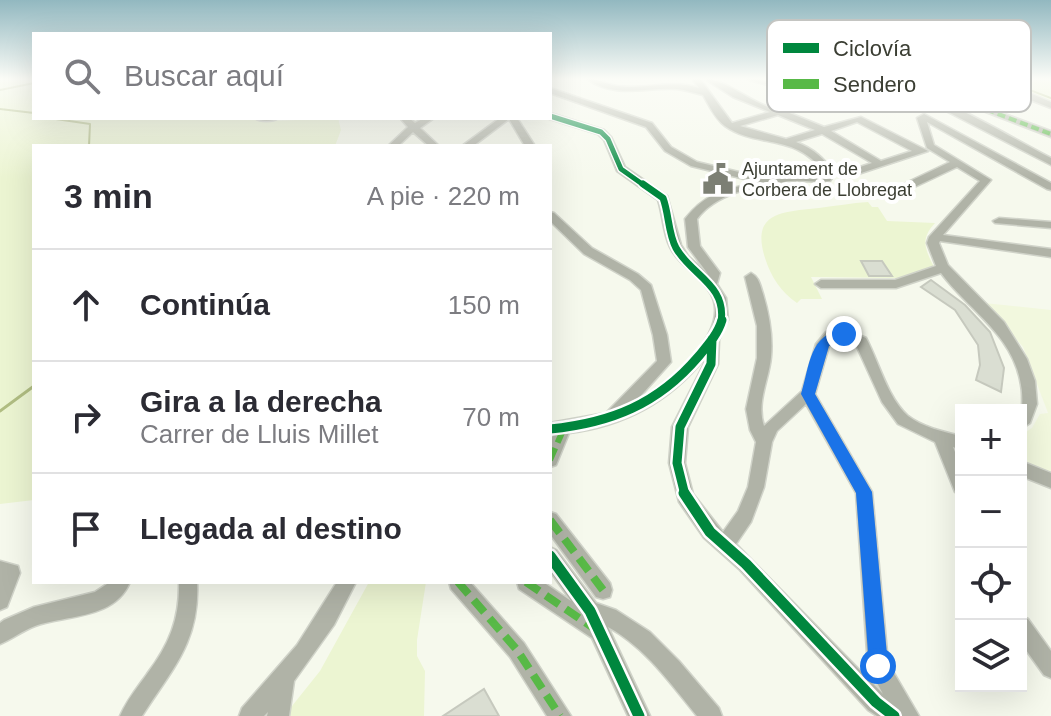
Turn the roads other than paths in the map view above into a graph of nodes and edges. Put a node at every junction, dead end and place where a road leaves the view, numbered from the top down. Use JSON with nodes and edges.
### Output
{"nodes":[{"id":1,"x":613,"y":112,"type":"edge"},
{"id":2,"x":718,"y":112,"type":"edge"},
{"id":3,"x":778,"y":112,"type":"edge"},
{"id":4,"x":780,"y":112,"type":"edge"},
{"id":5,"x":955,"y":112,"type":"edge"},
{"id":6,"x":994,"y":112,"type":"edge"},
{"id":7,"x":552,"y":117,"type":"edge"},
{"id":8,"x":406,"y":120,"type":"edge"},
{"id":9,"x":426,"y":120,"type":"edge"},
{"id":10,"x":503,"y":120,"type":"edge"},
{"id":11,"x":514,"y":120,"type":"edge"},
{"id":12,"x":732,"y":126,"type":"junction"},
{"id":13,"x":414,"y":127,"type":"junction"},
{"id":14,"x":823,"y":130,"type":"junction"},
{"id":15,"x":1051,"y":134,"type":"edge"},
{"id":16,"x":787,"y":142,"type":"junction"},
{"id":17,"x":395,"y":144,"type":"edge"},
{"id":18,"x":432,"y":144,"type":"edge"},
{"id":19,"x":470,"y":144,"type":"edge"},
{"id":20,"x":529,"y":144,"type":"edge"},
{"id":21,"x":925,"y":149,"type":"junction"},
{"id":22,"x":1051,"y":162,"type":"edge"},
{"id":23,"x":957,"y":163,"type":"junction"},
{"id":24,"x":880,"y":164,"type":"junction"},
{"id":25,"x":858,"y":171,"type":"dead end"},
{"id":26,"x":753,"y":183,"type":"junction"},
{"id":27,"x":1051,"y":187,"type":"edge"},
{"id":28,"x":887,"y":196,"type":"dead end"},
{"id":29,"x":552,"y":217,"type":"edge"},
{"id":30,"x":999,"y":221,"type":"dead end"},
{"id":31,"x":1051,"y":225,"type":"edge"},
{"id":32,"x":935,"y":237,"type":"junction"},
{"id":33,"x":1051,"y":253,"type":"edge"},
{"id":34,"x":710,"y":265,"type":"junction"},
{"id":35,"x":943,"y":268,"type":"junction"},
{"id":36,"x":697,"y":269,"type":"junction"},
{"id":37,"x":751,"y":277,"type":"dead end"},
{"id":38,"x":712,"y":283,"type":"junction"},
{"id":39,"x":821,"y":284,"type":"dead end"},
{"id":40,"x":702,"y":363,"type":"junction"},
{"id":41,"x":808,"y":394,"type":"junction"},
{"id":42,"x":1027,"y":414,"type":"edge"},
{"id":43,"x":609,"y":421,"type":"junction"},
{"id":44,"x":557,"y":428,"type":"edge"},
{"id":45,"x":955,"y":440,"type":"edge"},
{"id":46,"x":764,"y":442,"type":"junction"},
{"id":47,"x":552,"y":451,"type":"edge"},
{"id":48,"x":1027,"y":471,"type":"edge"},
{"id":49,"x":1051,"y":481,"type":"edge"},
{"id":50,"x":552,"y":523,"type":"edge"},
{"id":51,"x":725,"y":545,"type":"junction"},
{"id":52,"x":552,"y":559,"type":"edge"},
{"id":53,"x":0,"y":570,"type":"edge"},
{"id":54,"x":120,"y":584,"type":"edge"},
{"id":55,"x":188,"y":584,"type":"edge"},
{"id":56,"x":346,"y":584,"type":"edge"},
{"id":57,"x":460,"y":584,"type":"edge"},
{"id":58,"x":529,"y":584,"type":"edge"},
{"id":59,"x":603,"y":590,"type":"dead end"},
{"id":60,"x":0,"y":600,"type":"edge"},
{"id":61,"x":594,"y":621,"type":"junction"},
{"id":62,"x":0,"y":634,"type":"edge"},
{"id":63,"x":1027,"y":634,"type":"edge"},
{"id":64,"x":1051,"y":668,"type":"edge"},
{"id":65,"x":284,"y":678,"type":"junction"},
{"id":66,"x":131,"y":716,"type":"edge"},
{"id":67,"x":250,"y":716,"type":"edge"},
{"id":68,"x":278,"y":716,"type":"edge"},
{"id":69,"x":560,"y":716,"type":"edge"},
{"id":70,"x":639,"y":716,"type":"edge"},
{"id":71,"x":711,"y":716,"type":"edge"},
{"id":72,"x":894,"y":716,"type":"edge"},
{"id":73,"x":908,"y":716,"type":"edge"}],
"edges":[{"from":1,"to":26,"type":"street"},
{"from":2,"to":12,"type":"street"},
{"from":3,"to":12,"type":"street"},
{"from":4,"to":14,"type":"street"},
{"from":5,"to":22,"type":"street"},
{"from":6,"to":15,"type":"street"},
{"from":7,"to":36,"type":"street"},
{"from":8,"to":13,"type":"street"},
{"from":9,"to":13,"type":"street"},
{"from":10,"to":19,"type":"street"},
{"from":11,"to":20,"type":"street"},
{"from":12,"to":16,"type":"street"},
{"from":13,"to":17,"type":"street"},
{"from":13,"to":18,"type":"street"},
{"from":14,"to":16,"type":"street"},
{"from":14,"to":21,"type":"street"},
{"from":14,"to":24,"type":"street"},
{"from":16,"to":26,"type":"street"},
{"from":21,"to":23,"type":"street"},
{"from":21,"to":24,"type":"street"},
{"from":21,"to":27,"type":"street"},
{"from":23,"to":28,"type":"street"},
{"from":23,"to":32,"type":"street"},
{"from":24,"to":25,"type":"street"},
{"from":26,"to":34,"type":"street"},
{"from":29,"to":43,"type":"street"},
{"from":30,"to":31,"type":"street"},
{"from":32,"to":33,"type":"street"},
{"from":32,"to":35,"type":"street"},
{"from":34,"to":36,"type":"street"},
{"from":34,"to":38,"type":"street"},
{"from":35,"to":39,"type":"street"},
{"from":35,"to":42,"type":"street"},
{"from":36,"to":38,"type":"street"},
{"from":37,"to":46,"type":"street"},
{"from":38,"to":40,"type":"street"},
{"from":40,"to":43,"type":"street"},
{"from":40,"to":51,"type":"street"},
{"from":41,"to":45,"type":"street"},
{"from":41,"to":46,"type":"street"},
{"from":41,"to":73,"type":"street"},
{"from":43,"to":44,"type":"street"},
{"from":44,"to":47,"type":"street"},
{"from":46,"to":51,"type":"street"},
{"from":48,"to":49,"type":"street"},
{"from":50,"to":59,"type":"street"},
{"from":51,"to":72,"type":"street"},
{"from":52,"to":61,"type":"street"},
{"from":53,"to":60,"type":"street"},
{"from":54,"to":62,"type":"street"},
{"from":55,"to":66,"type":"street"},
{"from":56,"to":65,"type":"street"},
{"from":57,"to":69,"type":"street"},
{"from":58,"to":61,"type":"street"},
{"from":61,"to":70,"type":"street"},
{"from":61,"to":71,"type":"street"},
{"from":63,"to":64,"type":"street"},
{"from":65,"to":67,"type":"street"},
{"from":65,"to":68,"type":"street"}]}
